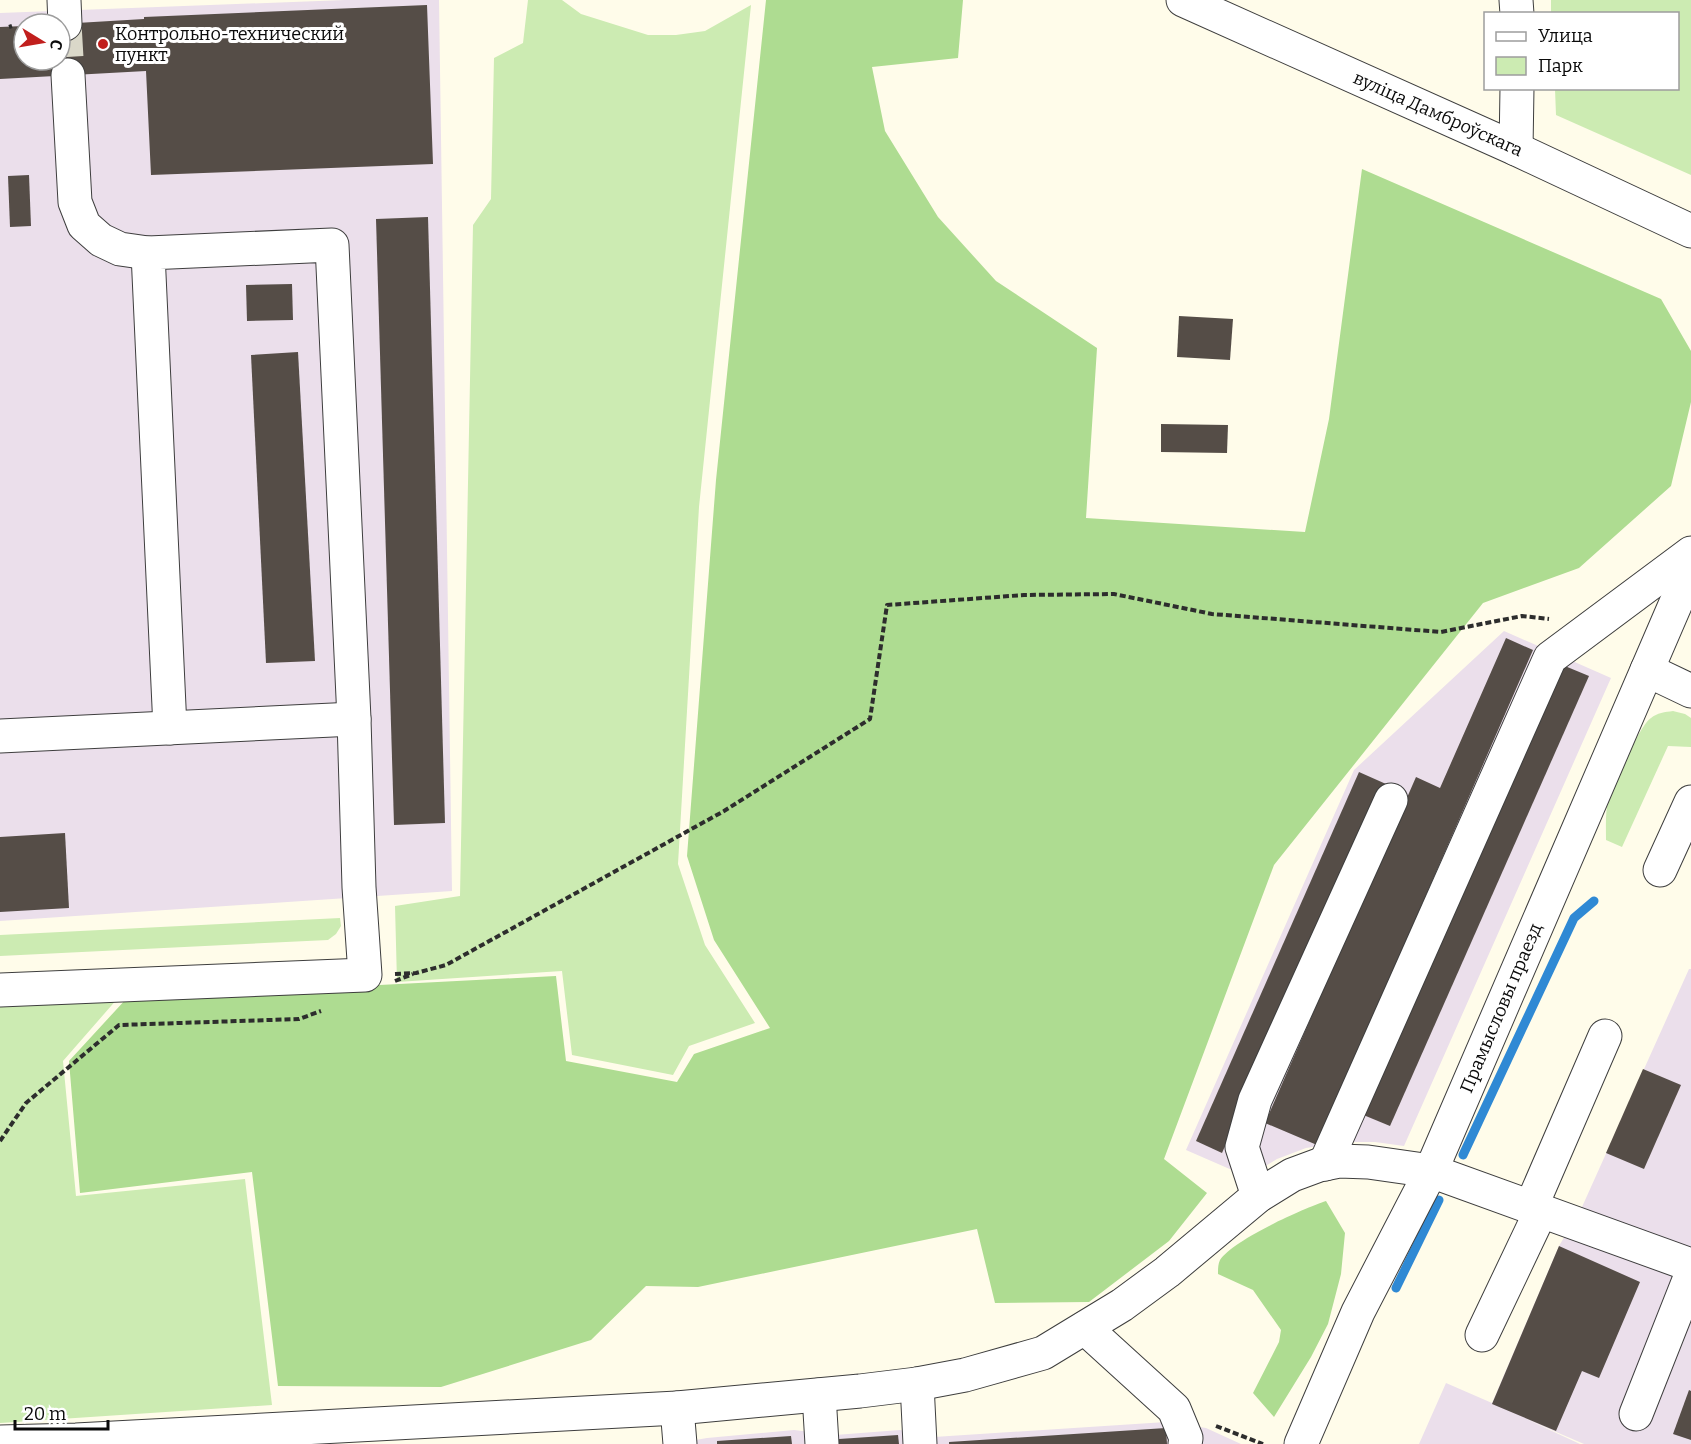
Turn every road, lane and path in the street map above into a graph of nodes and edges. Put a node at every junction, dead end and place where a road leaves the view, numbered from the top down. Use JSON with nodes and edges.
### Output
{"nodes":[{"id":1,"x":1184,"y":0,"type":"edge"},
{"id":2,"x":68,"y":75,"type":"tunnel mouth"},
{"id":3,"x":1516,"y":90,"type":"edge"},
{"id":4,"x":1516,"y":148,"type":"junction"},
{"id":5,"x":1691,"y":231,"type":"edge"},
{"id":6,"x":148,"y":253,"type":"junction"},
{"id":7,"x":1691,"y":553,"type":"edge"},
{"id":8,"x":1691,"y":568,"type":"edge"},
{"id":9,"x":1594,"y":625,"type":"junction"},
{"id":10,"x":1647,"y":670,"type":"junction"},
{"id":11,"x":1691,"y":691,"type":"edge"},
{"id":12,"x":354,"y":719,"type":"junction"},
{"id":13,"x":170,"y":728,"type":"junction"},
{"id":14,"x":0,"y":736,"type":"edge"},
{"id":15,"x":1390,"y":800,"type":"dead end"},
{"id":16,"x":1691,"y":802,"type":"edge"},
{"id":17,"x":1660,"y":870,"type":"dead end"},
{"id":18,"x":416,"y":973,"type":"junction"},
{"id":19,"x":380,"y":978,"type":"junction"},
{"id":20,"x":0,"y":990,"type":"edge"},
{"id":21,"x":331,"y":1007,"type":"dead end"},
{"id":22,"x":1605,"y":1036,"type":"dead end"},
{"id":23,"x":0,"y":1141,"type":"edge"},
{"id":24,"x":1324,"y":1164,"type":"junction"},
{"id":25,"x":1431,"y":1171,"type":"junction"},
{"id":26,"x":1258,"y":1196,"type":"junction"},
{"id":27,"x":1536,"y":1209,"type":"junction"},
{"id":28,"x":1691,"y":1265,"type":"edge"},
{"id":29,"x":1691,"y":1275,"type":"edge"},
{"id":30,"x":1085,"y":1328,"type":"junction"},
{"id":31,"x":1482,"y":1335,"type":"dead end"},
{"id":32,"x":917,"y":1384,"type":"junction"},
{"id":33,"x":819,"y":1395,"type":"junction"},
{"id":34,"x":677,"y":1408,"type":"junction"},
{"id":35,"x":1636,"y":1414,"type":"dead end"},
{"id":36,"x":1214,"y":1425,"type":"dead end"},
{"id":37,"x":242,"y":1438,"type":"edge"},
{"id":38,"x":0,"y":1442,"type":"edge"},
{"id":39,"x":76,"y":1442,"type":"edge"},
{"id":40,"x":680,"y":1444,"type":"edge"},
{"id":41,"x":822,"y":1444,"type":"edge"},
{"id":42,"x":920,"y":1444,"type":"edge"},
{"id":43,"x":1185,"y":1444,"type":"edge"},
{"id":44,"x":1263,"y":1444,"type":"edge"},
{"id":45,"x":1300,"y":1444,"type":"edge"}],
"edges":[{"from":1,"to":4,"type":"street","name":"вуліца Дамброўскага"},
{"from":2,"to":6,"type":"street"},
{"from":3,"to":4,"type":"street"},
{"from":4,"to":5,"type":"street","name":"вуліца Дамброўскага"},
{"from":6,"to":12,"type":"street"},
{"from":6,"to":13,"type":"street"},
{"from":7,"to":9,"type":"street"},
{"from":8,"to":10,"type":"street","name":"Прамысловы праезд"},
{"from":9,"to":18,"type":"path"},
{"from":9,"to":24,"type":"street"},
{"from":10,"to":11,"type":"street"},
{"from":10,"to":25,"type":"street","name":"Прамысловы праезд"},
{"from":12,"to":13,"type":"street"},
{"from":12,"to":19,"type":"street"},
{"from":13,"to":14,"type":"street"},
{"from":15,"to":26,"type":"street"},
{"from":16,"to":17,"type":"street"},
{"from":18,"to":19,"type":"path"},
{"from":18,"to":19,"type":"path"},
{"from":19,"to":20,"type":"street"},
{"from":21,"to":23,"type":"path"},
{"from":22,"to":27,"type":"street"},
{"from":24,"to":25,"type":"street"},
{"from":24,"to":26,"type":"street"},
{"from":25,"to":27,"type":"street"},
{"from":25,"to":45,"type":"street","name":"Прамысловы праезд"},
{"from":26,"to":30,"type":"street"},
{"from":27,"to":28,"type":"street"},
{"from":27,"to":31,"type":"street"},
{"from":29,"to":35,"type":"street"},
{"from":30,"to":32,"type":"street"},
{"from":30,"to":43,"type":"street"},
{"from":32,"to":33,"type":"street"},
{"from":32,"to":42,"type":"street"},
{"from":33,"to":34,"type":"street"},
{"from":33,"to":41,"type":"street"},
{"from":34,"to":37,"type":"street"},
{"from":34,"to":40,"type":"street"},
{"from":36,"to":44,"type":"path"},
{"from":37,"to":39,"type":"street"},
{"from":38,"to":39,"type":"street"}]}
